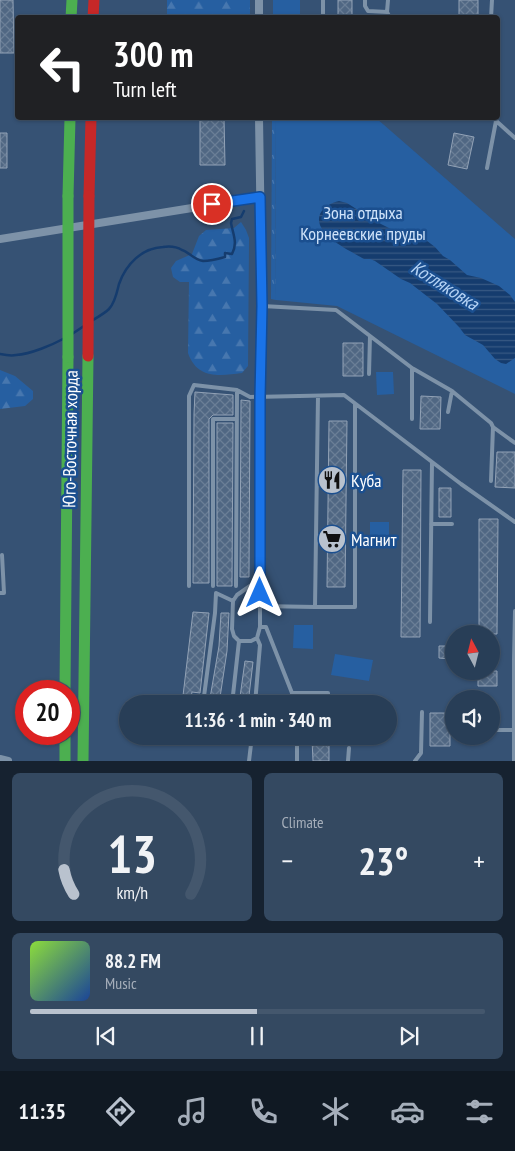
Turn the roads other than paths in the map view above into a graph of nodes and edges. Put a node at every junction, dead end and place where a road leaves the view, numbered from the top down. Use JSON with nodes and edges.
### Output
{"nodes":[{"id":1,"x":72,"y":0,"type":"edge"},
{"id":2,"x":94,"y":0,"type":"edge"},
{"id":3,"x":259,"y":0,"type":"edge"},
{"id":4,"x":323,"y":0,"type":"edge"},
{"id":5,"x":365,"y":0,"type":"edge"},
{"id":6,"x":388,"y":0,"type":"edge"},
{"id":7,"x":492,"y":0,"type":"edge"},
{"id":8,"x":387,"y":12,"type":"junction"},
{"id":9,"x":71,"y":15,"type":"edge"},
{"id":10,"x":93,"y":15,"type":"edge"},
{"id":11,"x":259,"y":15,"type":"edge"},
{"id":12,"x":323,"y":15,"type":"edge"},
{"id":13,"x":388,"y":15,"type":"edge"},
{"id":14,"x":491,"y":15,"type":"edge"},
{"id":15,"x":70,"y":120,"type":"edge"},
{"id":16,"x":91,"y":120,"type":"edge"},
{"id":17,"x":259,"y":120,"type":"edge"},
{"id":18,"x":495,"y":120,"type":"edge"},
{"id":19,"x":496,"y":120,"type":"edge"},
{"id":20,"x":515,"y":138,"type":"edge"},
{"id":21,"x":487,"y":168,"type":"dead end"},
{"id":22,"x":260,"y":197,"type":"junction"},
{"id":23,"x":0,"y":239,"type":"edge"},
{"id":24,"x":262,"y":306,"type":"junction"},
{"id":25,"x":370,"y":336,"type":"junction"},
{"id":26,"x":412,"y":368,"type":"junction"},
{"id":27,"x":369,"y":374,"type":"dead end"},
{"id":28,"x":236,"y":390,"type":"junction"},
{"id":29,"x":452,"y":390,"type":"junction"},
{"id":30,"x":318,"y":396,"type":"junction"},
{"id":31,"x":260,"y":397,"type":"junction"},
{"id":32,"x":355,"y":404,"type":"junction"},
{"id":33,"x":448,"y":412,"type":"dead end"},
{"id":34,"x":237,"y":419,"type":"junction"},
{"id":35,"x":412,"y":419,"type":"dead end"},
{"id":36,"x":493,"y":427,"type":"junction"},
{"id":37,"x":515,"y":443,"type":"edge"},
{"id":38,"x":432,"y":462,"type":"junction"},
{"id":39,"x":491,"y":481,"type":"dead end"},
{"id":40,"x":515,"y":522,"type":"edge"},
{"id":41,"x":431,"y":524,"type":"junction"},
{"id":42,"x":452,"y":524,"type":"dead end"},
{"id":43,"x":2,"y":555,"type":"dead end"},
{"id":44,"x":260,"y":579,"type":"junction"},
{"id":45,"x":189,"y":586,"type":"dead end"},
{"id":46,"x":213,"y":586,"type":"dead end"},
{"id":47,"x":236,"y":586,"type":"dead end"},
{"id":48,"x":0,"y":593,"type":"edge"},
{"id":49,"x":233,"y":601,"type":"junction"},
{"id":50,"x":260,"y":606,"type":"junction"},
{"id":51,"x":315,"y":607,"type":"junction"},
{"id":52,"x":515,"y":612,"type":"edge"},
{"id":53,"x":430,"y":622,"type":"dead end"},
{"id":54,"x":260,"y":627,"type":"junction"},
{"id":55,"x":257,"y":638,"type":"junction"},
{"id":56,"x":239,"y":641,"type":"junction"},
{"id":57,"x":65,"y":680,"type":"edge"},
{"id":58,"x":292,"y":693,"type":"joint"},
{"id":59,"x":205,"y":695,"type":"edge"},
{"id":60,"x":233,"y":695,"type":"edge"},
{"id":61,"x":256,"y":695,"type":"edge"},
{"id":62,"x":328,"y":695,"type":"edge"},
{"id":63,"x":422,"y":712,"type":"dead end"},
{"id":64,"x":500,"y":730,"type":"edge"},
{"id":65,"x":514,"y":730,"type":"edge"},
{"id":66,"x":65,"y":745,"type":"edge"},
{"id":67,"x":251,"y":745,"type":"edge"},
{"id":68,"x":296,"y":745,"type":"dead end"},
{"id":69,"x":349,"y":748,"type":"dead end"},
{"id":70,"x":0,"y":759,"type":"edge"},
{"id":71,"x":8,"y":761,"type":"edge"},
{"id":72,"x":64,"y":761,"type":"edge"},
{"id":73,"x":83,"y":761,"type":"edge"},
{"id":74,"x":249,"y":761,"type":"edge"},
{"id":75,"x":297,"y":761,"type":"edge"},
{"id":76,"x":348,"y":761,"type":"edge"},
{"id":77,"x":415,"y":761,"type":"edge"},
{"id":78,"x":514,"y":761,"type":"edge"}],
"edges":[{"from":1,"to":9,"type":"main road"},
{"from":2,"to":10,"type":"main road"},
{"from":3,"to":11,"type":"street"},
{"from":4,"to":12,"type":"lane"},
{"from":5,"to":8,"type":"lane"},
{"from":6,"to":8,"type":"lane"},
{"from":7,"to":14,"type":"lane"},
{"from":8,"to":13,"type":"lane"},
{"from":15,"to":57,"type":"main road","name":"Юго-Восточная хорда","bridge":true},
{"from":16,"to":73,"type":"main road","name":"Юго-Восточная хорда","bridge":true},
{"from":17,"to":22,"type":"street"},
{"from":18,"to":21,"type":"lane"},
{"from":19,"to":20,"type":"lane"},
{"from":22,"to":23,"type":"street"},
{"from":22,"to":24,"type":"street"},
{"from":24,"to":25,"type":"lane"},
{"from":24,"to":31,"type":"street"},
{"from":25,"to":26,"type":"lane"},
{"from":25,"to":27,"type":"lane"},
{"from":26,"to":29,"type":"lane"},
{"from":26,"to":35,"type":"lane"},
{"from":28,"to":31,"type":"lane"},
{"from":28,"to":34,"type":"lane"},
{"from":28,"to":45,"type":"lane"},
{"from":29,"to":33,"type":"lane"},
{"from":29,"to":36,"type":"lane"},
{"from":30,"to":31,"type":"lane"},
{"from":30,"to":32,"type":"lane"},
{"from":30,"to":51,"type":"lane"},
{"from":31,"to":44,"type":"street"},
{"from":32,"to":38,"type":"lane"},
{"from":32,"to":51,"type":"lane"},
{"from":34,"to":46,"type":"lane"},
{"from":34,"to":47,"type":"lane"},
{"from":36,"to":37,"type":"lane"},
{"from":36,"to":39,"type":"lane"},
{"from":38,"to":40,"type":"lane"},
{"from":38,"to":41,"type":"lane"},
{"from":41,"to":42,"type":"lane"},
{"from":41,"to":53,"type":"lane"},
{"from":43,"to":48,"type":"lane"},
{"from":44,"to":49,"type":"lane"},
{"from":44,"to":50,"type":"lane"},
{"from":49,"to":56,"type":"lane"},
{"from":49,"to":59,"type":"lane"},
{"from":50,"to":51,"type":"lane"},
{"from":50,"to":54,"type":"lane"},
{"from":52,"to":65,"type":"lane"},
{"from":54,"to":55,"type":"lane"},
{"from":54,"to":58,"type":"lane"},
{"from":55,"to":56,"type":"lane"},
{"from":55,"to":61,"type":"lane"},
{"from":56,"to":60,"type":"lane"},
{"from":58,"to":62,"type":"lane"},
{"from":63,"to":77,"type":"lane"},
{"from":64,"to":65,"type":"lane"},
{"from":65,"to":78,"type":"lane"},
{"from":66,"to":72,"type":"main road"},
{"from":67,"to":74,"type":"lane"},
{"from":68,"to":75,"type":"lane"},
{"from":69,"to":76,"type":"lane"},
{"from":70,"to":71,"type":"street"}]}
